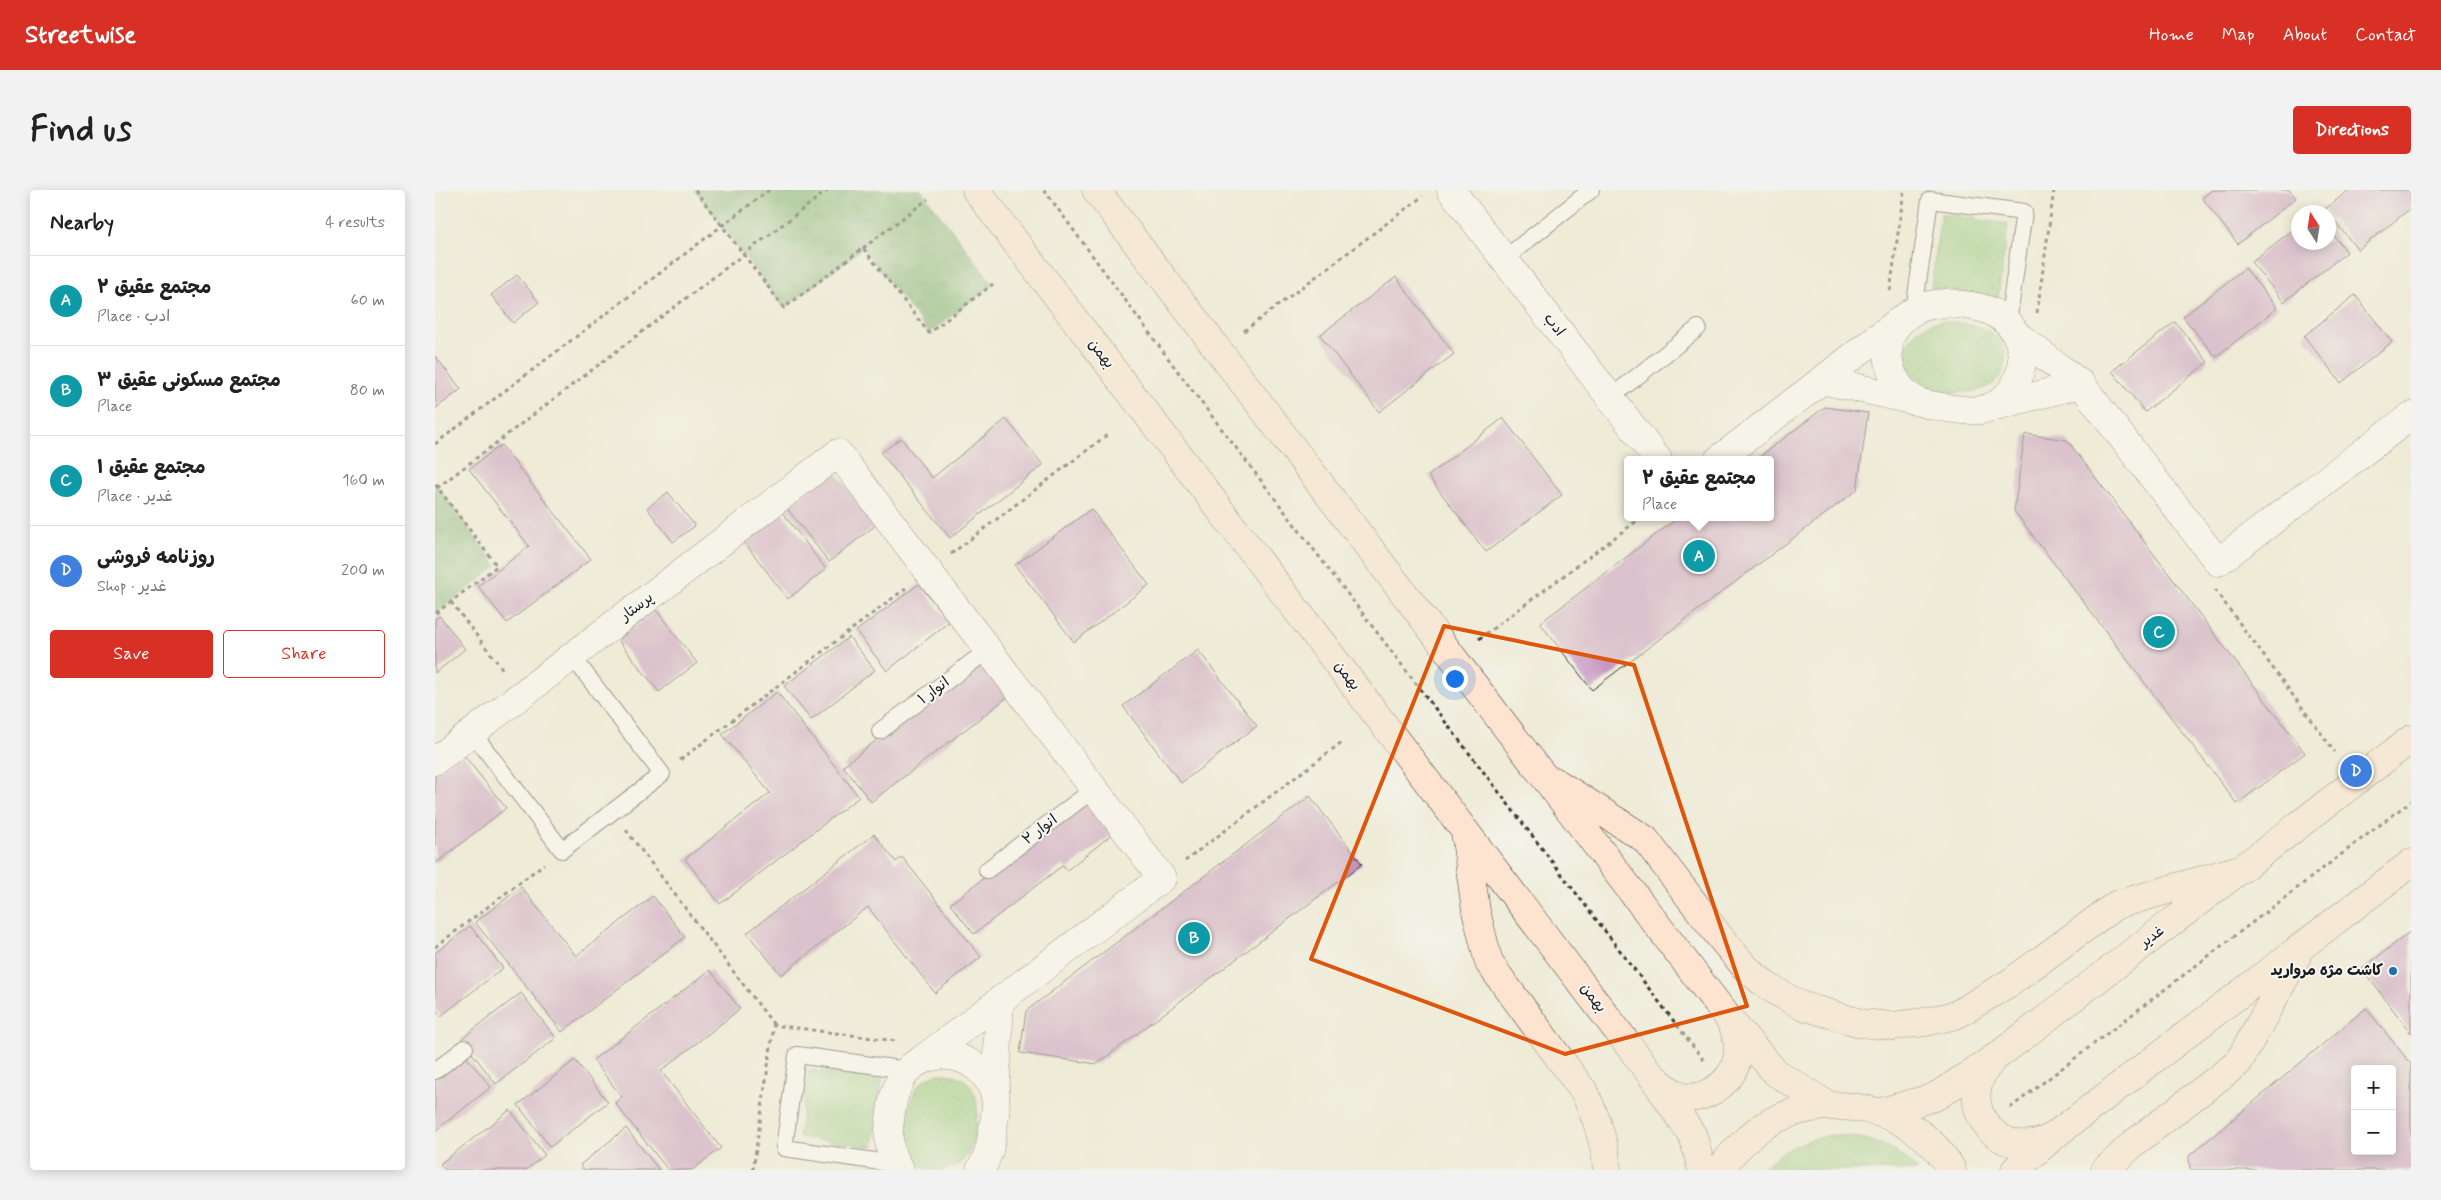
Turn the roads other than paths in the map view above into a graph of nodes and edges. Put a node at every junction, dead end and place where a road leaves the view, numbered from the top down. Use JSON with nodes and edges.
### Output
{"nodes":[{"id":1,"x":976,"y":190,"type":"edge"},
{"id":2,"x":1097,"y":190,"type":"edge"},
{"id":3,"x":1451,"y":190,"type":"edge"},
{"id":4,"x":1591,"y":190,"type":"edge"},
{"id":5,"x":1503,"y":258,"type":"junction"},
{"id":6,"x":1908,"y":314,"type":"junction"},
{"id":7,"x":1698,"y":328,"type":"dead end"},
{"id":8,"x":2013,"y":329,"type":"junction"},
{"id":9,"x":1822,"y":380,"type":"junction"},
{"id":10,"x":2081,"y":384,"type":"junction"},
{"id":11,"x":1610,"y":398,"type":"junction"},
{"id":12,"x":1917,"y":401,"type":"junction"},
{"id":13,"x":1981,"y":410,"type":"junction"},
{"id":14,"x":2411,"y":416,"type":"edge"},
{"id":15,"x":1655,"y":456,"type":"edge"},
{"id":16,"x":1723,"y":456,"type":"edge"},
{"id":17,"x":988,"y":650,"type":"junction"},
{"id":18,"x":572,"y":656,"type":"junction"},
{"id":19,"x":881,"y":731,"type":"dead end"},
{"id":20,"x":472,"y":732,"type":"junction"},
{"id":21,"x":2411,"y":740,"type":"edge"},
{"id":22,"x":435,"y":761,"type":"edge"},
{"id":23,"x":1541,"y":772,"type":"junction"},
{"id":24,"x":1094,"y":788,"type":"junction"},
{"id":25,"x":1465,"y":830,"type":"junction"},
{"id":26,"x":2411,"y":863,"type":"edge"},
{"id":27,"x":2243,"y":868,"type":"junction"},
{"id":28,"x":987,"y":870,"type":"dead end"},
{"id":29,"x":2302,"y":947,"type":"junction"},
{"id":30,"x":1000,"y":1000,"type":"junction"},
{"id":31,"x":1729,"y":1018,"type":"junction"},
{"id":32,"x":465,"y":1048,"type":"dead end"},
{"id":33,"x":1996,"y":1057,"type":"junction"},
{"id":34,"x":914,"y":1066,"type":"junction"},
{"id":35,"x":435,"y":1071,"type":"edge"},
{"id":36,"x":1652,"y":1076,"type":"junction"},
{"id":37,"x":995,"y":1097,"type":"junction"},
{"id":38,"x":1828,"y":1105,"type":"junction"},
{"id":39,"x":1881,"y":1112,"type":"junction"},
{"id":40,"x":2055,"y":1135,"type":"junction"},
{"id":41,"x":897,"y":1167,"type":"edge"},
{"id":42,"x":984,"y":1167,"type":"edge"},
{"id":43,"x":1607,"y":1170,"type":"edge"},
{"id":44,"x":1702,"y":1170,"type":"edge"},
{"id":45,"x":1721,"y":1170,"type":"edge"},
{"id":46,"x":1952,"y":1170,"type":"edge"},
{"id":47,"x":2015,"y":1170,"type":"edge"},
{"id":48,"x":2105,"y":1170,"type":"edge"}],
"edges":[{"from":1,"to":25,"type":"main road","name":"بهمن"},
{"from":2,"to":23,"type":"main road"},
{"from":3,"to":5,"type":"street","name":"ادب"},
{"from":4,"to":5,"type":"lane"},
{"from":5,"to":11,"type":"street","name":"ادب"},
{"from":6,"to":8,"type":"street"},
{"from":6,"to":8,"type":"lane"},
{"from":6,"to":9,"type":"street"},
{"from":6,"to":12,"type":"street"},
{"from":7,"to":11,"type":"lane"},
{"from":8,"to":10,"type":"street"},
{"from":8,"to":13,"type":"street"},
{"from":9,"to":12,"type":"street"},
{"from":9,"to":16,"type":"street"},
{"from":10,"to":13,"type":"street"},
{"from":10,"to":14,"type":"street"},
{"from":11,"to":15,"type":"street","name":"ادب"},
{"from":12,"to":13,"type":"street"},
{"from":17,"to":18,"type":"street","name":"پرستار"},
{"from":17,"to":19,"type":"lane","name":"انوار ۱"},
{"from":17,"to":24,"type":"street"},
{"from":18,"to":20,"type":"street","name":"پرستار"},
{"from":18,"to":20,"type":"lane"},
{"from":20,"to":22,"type":"street","name":"پرستار"},
{"from":21,"to":27,"type":"main road","name":"غدیر"},
{"from":23,"to":27,"type":"main road"},
{"from":23,"to":31,"type":"main road"},
{"from":24,"to":28,"type":"lane","name":"انوار ۲"},
{"from":24,"to":30,"type":"street"},
{"from":25,"to":36,"type":"main road","name":"بهمن"},
{"from":25,"to":43,"type":"main road"},
{"from":26,"to":29,"type":"main road"},
{"from":27,"to":33,"type":"main road","name":"غدیر"},
{"from":29,"to":40,"type":"main road"},
{"from":29,"to":48,"type":"main road"},
{"from":30,"to":34,"type":"street"},
{"from":30,"to":37,"type":"street"},
{"from":31,"to":36,"type":"main road"},
{"from":31,"to":38,"type":"main road"},
{"from":32,"to":35,"type":"lane"},
{"from":33,"to":39,"type":"main road","name":"غدیر"},
{"from":33,"to":40,"type":"main road"},
{"from":34,"to":37,"type":"street"},
{"from":34,"to":41,"type":"street"},
{"from":34,"to":41,"type":"lane"},
{"from":36,"to":44,"type":"main road","name":"بهمن"},
{"from":37,"to":42,"type":"street"},
{"from":38,"to":39,"type":"main road"},
{"from":38,"to":45,"type":"main road"},
{"from":39,"to":46,"type":"main road"},
{"from":40,"to":47,"type":"main road"}]}
